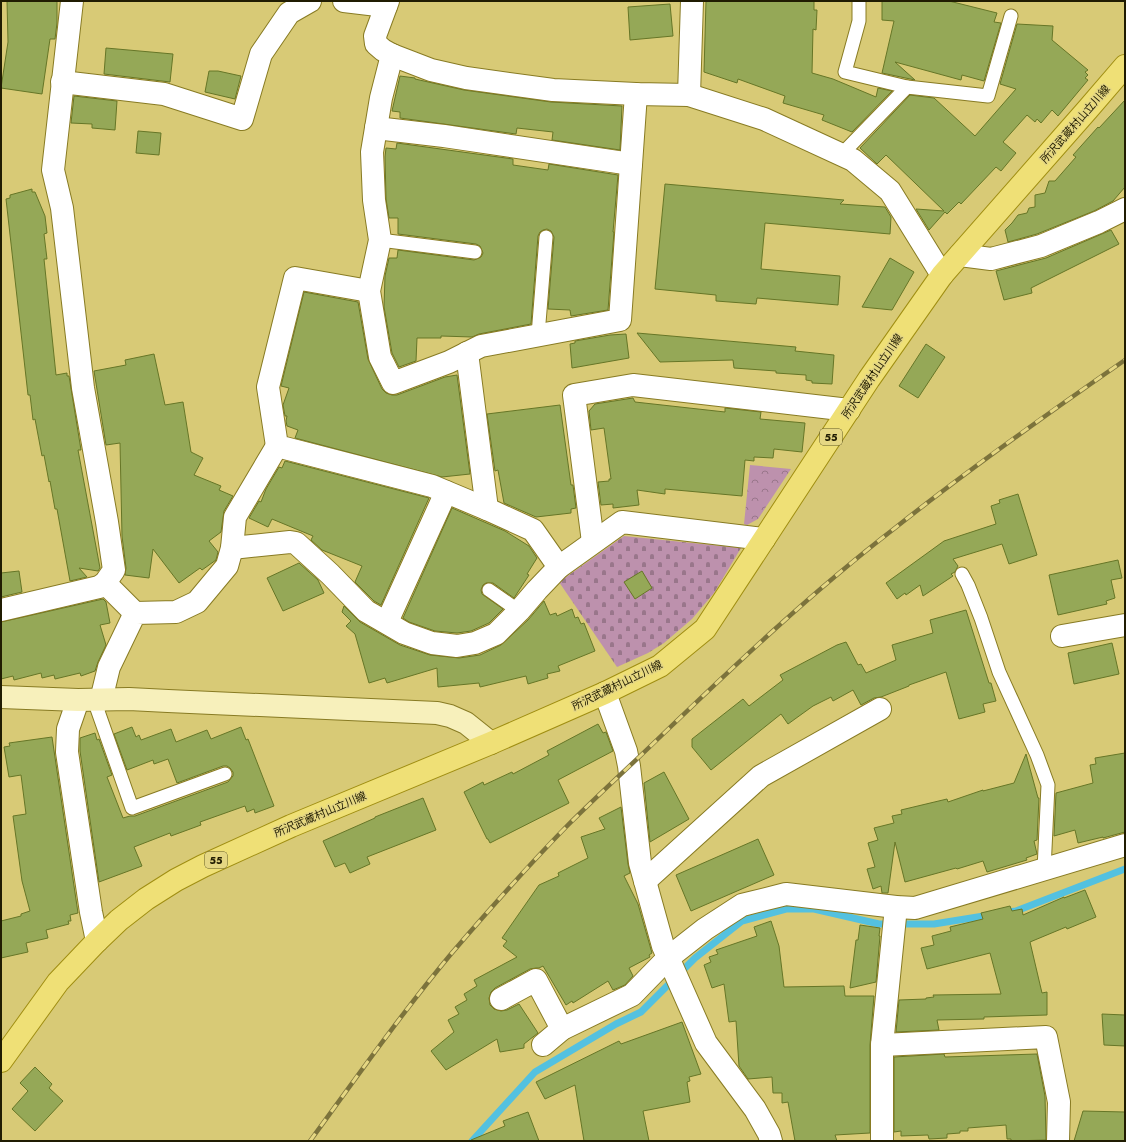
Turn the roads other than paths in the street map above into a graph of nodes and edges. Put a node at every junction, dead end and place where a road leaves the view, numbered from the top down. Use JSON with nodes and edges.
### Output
{"nodes":[{"id":1,"x":72,"y":1,"type":"edge"},
{"id":2,"x":310,"y":1,"type":"edge"},
{"id":3,"x":344,"y":1,"type":"edge"},
{"id":4,"x":692,"y":1,"type":"edge"},
{"id":5,"x":859,"y":1,"type":"edge"},
{"id":6,"x":387,"y":4,"type":"edge"},
{"id":7,"x":1011,"y":16,"type":"dead end"},
{"id":8,"x":392,"y":55,"type":"junction"},
{"id":9,"x":1125,"y":66,"type":"edge"},
{"id":10,"x":62,"y":82,"type":"junction"},
{"id":11,"x":907,"y":87,"type":"junction"},
{"id":12,"x":636,"y":94,"type":"junction"},
{"id":13,"x":689,"y":95,"type":"junction"},
{"id":14,"x":376,"y":128,"type":"junction"},
{"id":15,"x":841,"y":155,"type":"junction"},
{"id":16,"x":631,"y":164,"type":"junction"},
{"id":17,"x":1125,"y":209,"type":"edge"},
{"id":18,"x":546,"y":237,"type":"dead end"},
{"id":19,"x":380,"y":240,"type":"junction"},
{"id":20,"x":475,"y":252,"type":"dead end"},
{"id":21,"x":960,"y":255,"type":"junction"},
{"id":22,"x":942,"y":274,"type":"junction"},
{"id":23,"x":368,"y":291,"type":"junction"},
{"id":24,"x":538,"y":335,"type":"junction"},
{"id":25,"x":466,"y":353,"type":"junction"},
{"id":26,"x":849,"y":410,"type":"junction"},
{"id":27,"x":277,"y":446,"type":"junction"},
{"id":28,"x":446,"y":492,"type":"junction"},
{"id":29,"x":487,"y":509,"type":"junction"},
{"id":30,"x":764,"y":539,"type":"junction"},
{"id":31,"x":593,"y":542,"type":"junction"},
{"id":32,"x":232,"y":548,"type":"junction"},
{"id":33,"x":559,"y":567,"type":"junction"},
{"id":34,"x":962,"y":574,"type":"dead end"},
{"id":35,"x":105,"y":583,"type":"junction"},
{"id":36,"x":489,"y":590,"type":"dead end"},
{"id":37,"x":1,"y":610,"type":"edge"},
{"id":38,"x":520,"y":612,"type":"junction"},
{"id":39,"x":135,"y":613,"type":"junction"},
{"id":40,"x":387,"y":622,"type":"junction"},
{"id":41,"x":1125,"y":625,"type":"edge"},
{"id":42,"x":1062,"y":636,"type":"dead end"},
{"id":43,"x":605,"y":693,"type":"junction"},
{"id":44,"x":1,"y":697,"type":"edge"},
{"id":45,"x":91,"y":700,"type":"junction"},
{"id":46,"x":880,"y":709,"type":"dead end"},
{"id":47,"x":490,"y":743,"type":"junction"},
{"id":48,"x":225,"y":774,"type":"dead end"},
{"id":49,"x":1125,"y":846,"type":"edge"},
{"id":50,"x":1044,"y":870,"type":"junction"},
{"id":51,"x":645,"y":881,"type":"junction"},
{"id":52,"x":896,"y":907,"type":"junction"},
{"id":53,"x":97,"y":941,"type":"junction"},
{"id":54,"x":668,"y":958,"type":"junction"},
{"id":55,"x":501,"y":998,"type":"dead end"},
{"id":56,"x":562,"y":1029,"type":"junction"},
{"id":57,"x":543,"y":1045,"type":"dead end"},
{"id":58,"x":882,"y":1045,"type":"junction"},
{"id":59,"x":1,"y":1061,"type":"edge"},
{"id":60,"x":771,"y":1141,"type":"edge"},
{"id":61,"x":882,"y":1141,"type":"edge"},
{"id":62,"x":1058,"y":1141,"type":"edge"}],
"edges":[{"from":1,"to":10,"type":"street"},
{"from":2,"to":10,"type":"street"},
{"from":3,"to":6,"type":"street"},
{"from":4,"to":13,"type":"street"},
{"from":5,"to":11,"type":"lane"},
{"from":6,"to":8,"type":"street"},
{"from":7,"to":11,"type":"lane"},
{"from":8,"to":12,"type":"street"},
{"from":8,"to":14,"type":"street"},
{"from":9,"to":21,"type":"main road","name":"所沢武蔵村山立川線","number":"55"},
{"from":10,"to":35,"type":"street"},
{"from":11,"to":15,"type":"lane"},
{"from":12,"to":13,"type":"street"},
{"from":12,"to":16,"type":"street"},
{"from":13,"to":15,"type":"street"},
{"from":14,"to":16,"type":"street"},
{"from":14,"to":19,"type":"street"},
{"from":15,"to":22,"type":"street"},
{"from":16,"to":24,"type":"street"},
{"from":17,"to":21,"type":"street"},
{"from":18,"to":24,"type":"lane"},
{"from":19,"to":20,"type":"lane"},
{"from":19,"to":23,"type":"street"},
{"from":21,"to":22,"type":"main road","name":"所沢武蔵村山立川線","number":"55"},
{"from":22,"to":26,"type":"main road","name":"所沢武蔵村山立川線","number":"55"},
{"from":23,"to":25,"type":"street"},
{"from":23,"to":27,"type":"street"},
{"from":24,"to":25,"type":"street"},
{"from":25,"to":29,"type":"street"},
{"from":26,"to":30,"type":"main road","name":"所沢武蔵村山立川線","number":"55"},
{"from":26,"to":31,"type":"street"},
{"from":27,"to":28,"type":"street"},
{"from":27,"to":32,"type":"street"},
{"from":28,"to":29,"type":"street"},
{"from":28,"to":40,"type":"street"},
{"from":29,"to":33,"type":"street"},
{"from":30,"to":31,"type":"street"},
{"from":30,"to":43,"type":"main road","name":"所沢武蔵村山立川線","number":"55"},
{"from":31,"to":33,"type":"street"},
{"from":32,"to":39,"type":"street"},
{"from":32,"to":40,"type":"street"},
{"from":33,"to":38,"type":"street"},
{"from":34,"to":50,"type":"lane"},
{"from":35,"to":37,"type":"street"},
{"from":35,"to":39,"type":"street"},
{"from":36,"to":38,"type":"lane"},
{"from":38,"to":40,"type":"street"},
{"from":39,"to":45,"type":"street"},
{"from":41,"to":42,"type":"street"},
{"from":43,"to":47,"type":"main road","name":"所沢武蔵村山立川線","number":"55"},
{"from":43,"to":51,"type":"street"},
{"from":44,"to":45,"type":"street"},
{"from":45,"to":47,"type":"street"},
{"from":45,"to":48,"type":"lane"},
{"from":45,"to":53,"type":"street"},
{"from":46,"to":51,"type":"street"},
{"from":47,"to":53,"type":"main road","name":"所沢武蔵村山立川線","number":"55"},
{"from":49,"to":50,"type":"street"},
{"from":50,"to":52,"type":"street"},
{"from":51,"to":54,"type":"street"},
{"from":52,"to":54,"type":"street"},
{"from":52,"to":58,"type":"street"},
{"from":53,"to":59,"type":"main road","name":"所沢武蔵村山立川線","number":"55"},
{"from":54,"to":56,"type":"street"},
{"from":54,"to":60,"type":"street"},
{"from":55,"to":56,"type":"street"},
{"from":56,"to":57,"type":"street"},
{"from":58,"to":61,"type":"street"},
{"from":58,"to":62,"type":"street"}]}
